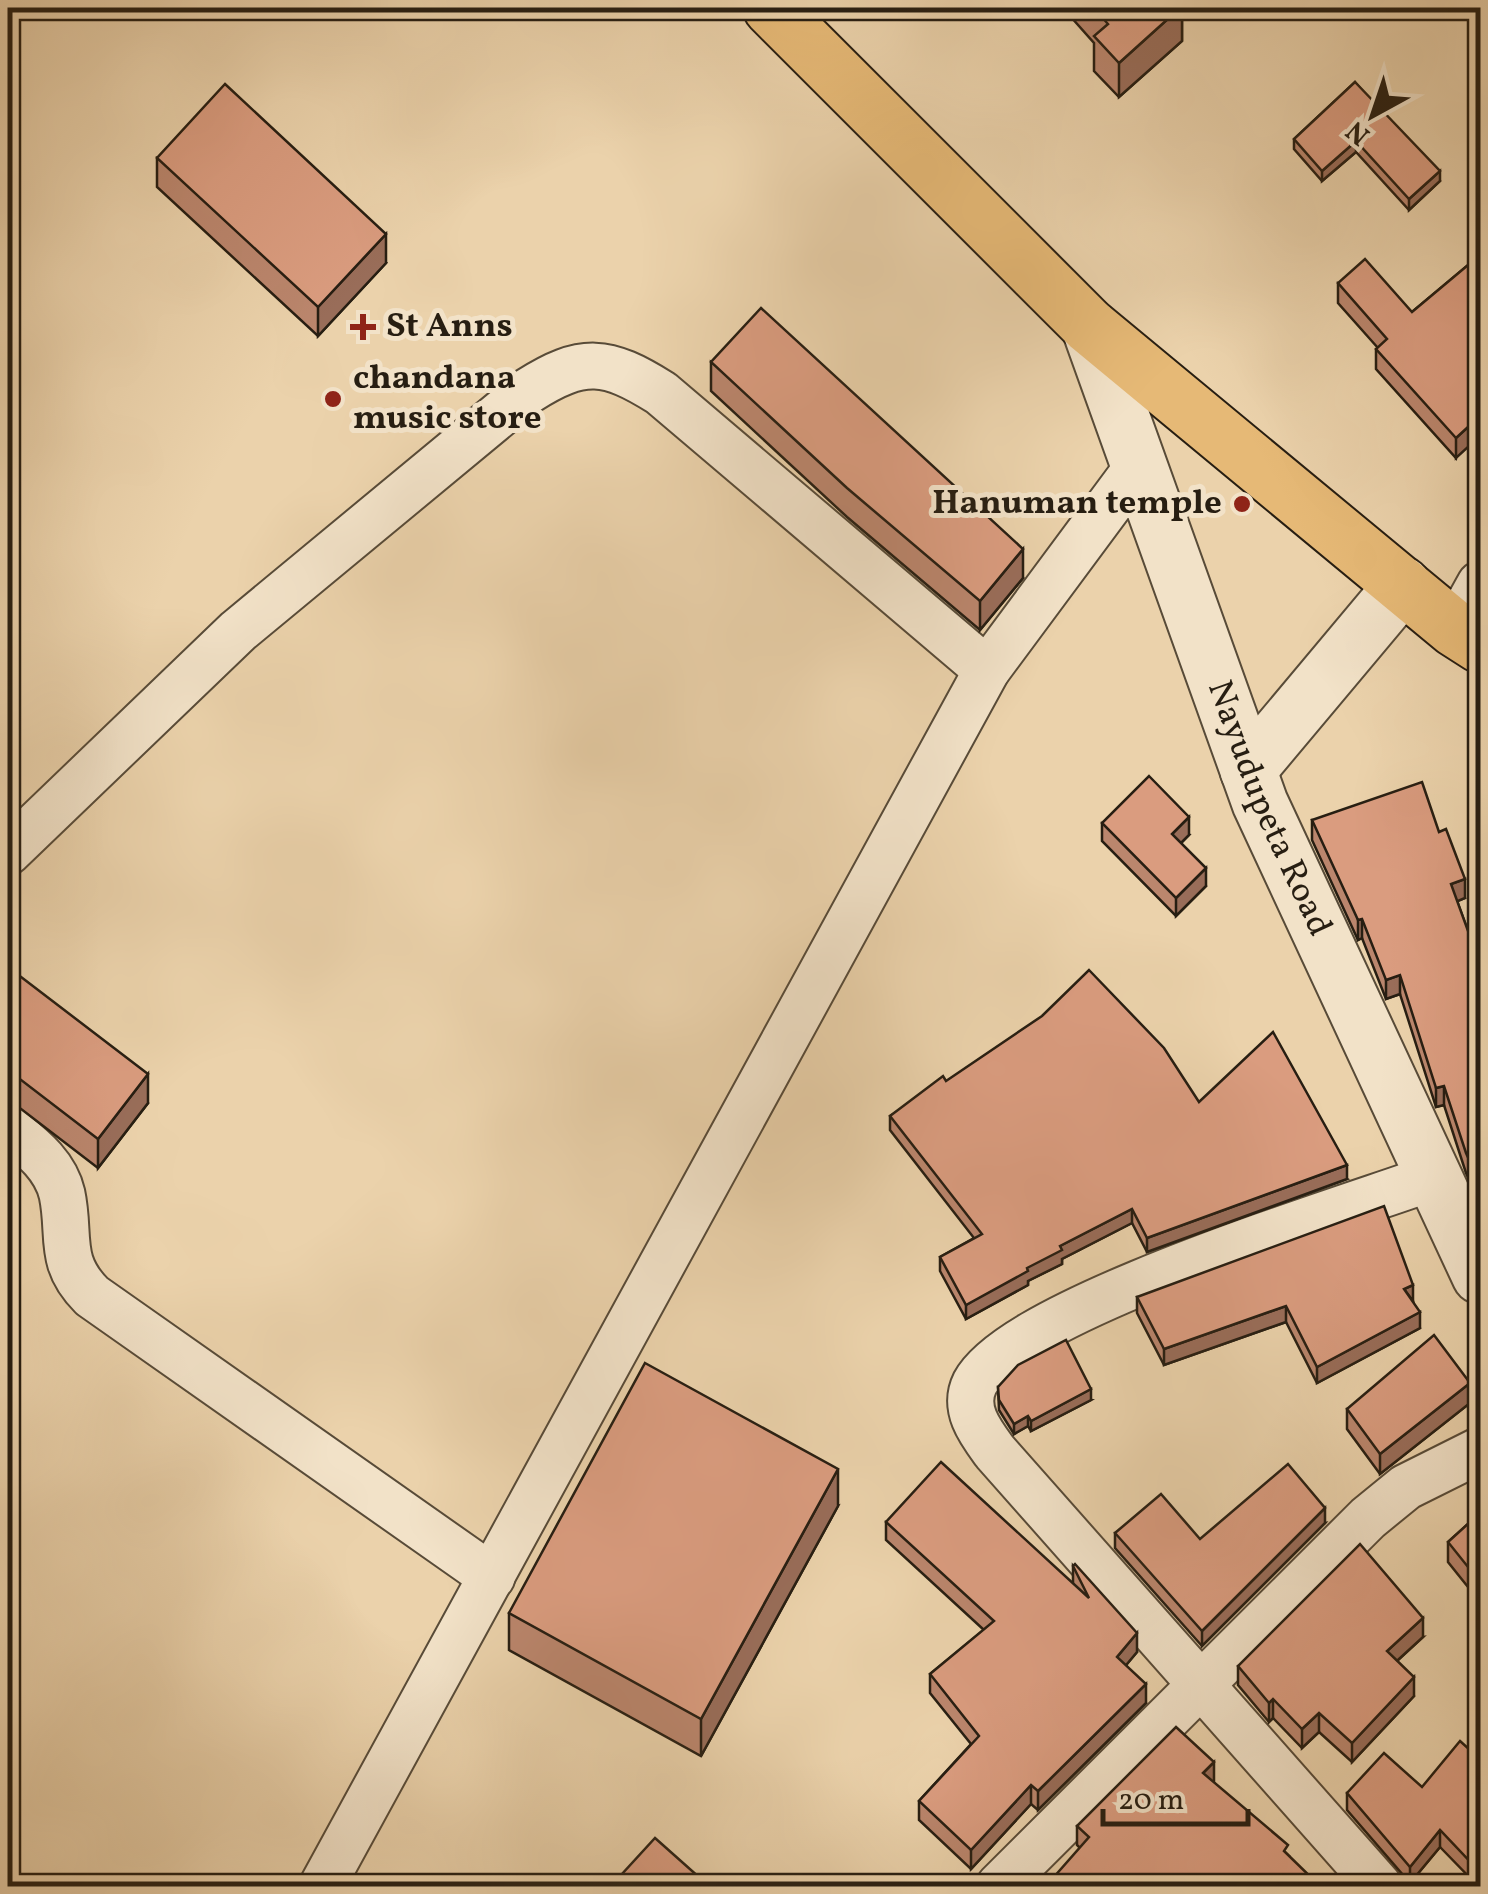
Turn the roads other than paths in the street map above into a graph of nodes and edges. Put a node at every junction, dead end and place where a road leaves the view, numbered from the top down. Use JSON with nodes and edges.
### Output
{"nodes":[{"id":1,"x":770,"y":8,"type":"edge"},
{"id":2,"x":1089,"y":326,"type":"junction"},
{"id":3,"x":1139,"y":465,"type":"junction"},
{"id":4,"x":1403,"y":585,"type":"junction"},
{"id":5,"x":1472,"y":619,"type":"edge"},
{"id":6,"x":987,"y":670,"type":"junction"},
{"id":7,"x":1248,"y":770,"type":"junction"},
{"id":8,"x":8,"y":852,"type":"edge"},
{"id":9,"x":8,"y":1128,"type":"edge"},
{"id":10,"x":1434,"y":1178,"type":"junction"},
{"id":11,"x":1474,"y":1245,"type":"edge"},
{"id":12,"x":1480,"y":1450,"type":"edge"},
{"id":13,"x":492,"y":1577,"type":"junction"},
{"id":14,"x":1205,"y":1685,"type":"junction"},
{"id":15,"x":322,"y":1886,"type":"edge"},
{"id":16,"x":999,"y":1886,"type":"edge"},
{"id":17,"x":1378,"y":1886,"type":"edge"}],
"edges":[{"from":1,"to":2,"type":"main road"},
{"from":2,"to":3,"type":"street","name":"Nayudupeta Road"},
{"from":2,"to":4,"type":"main road"},
{"from":3,"to":6,"type":"street"},
{"from":3,"to":7,"type":"street","name":"Nayudupeta Road"},
{"from":4,"to":5,"type":"main road"},
{"from":4,"to":7,"type":"street"},
{"from":6,"to":8,"type":"street"},
{"from":6,"to":13,"type":"street"},
{"from":7,"to":10,"type":"street","name":"Nayudupeta Road"},
{"from":9,"to":13,"type":"street"},
{"from":10,"to":11,"type":"street","name":"Nayudupeta Road"},
{"from":10,"to":14,"type":"street"},
{"from":12,"to":14,"type":"street"},
{"from":13,"to":15,"type":"street"},
{"from":14,"to":16,"type":"street"},
{"from":14,"to":17,"type":"street"}]}
